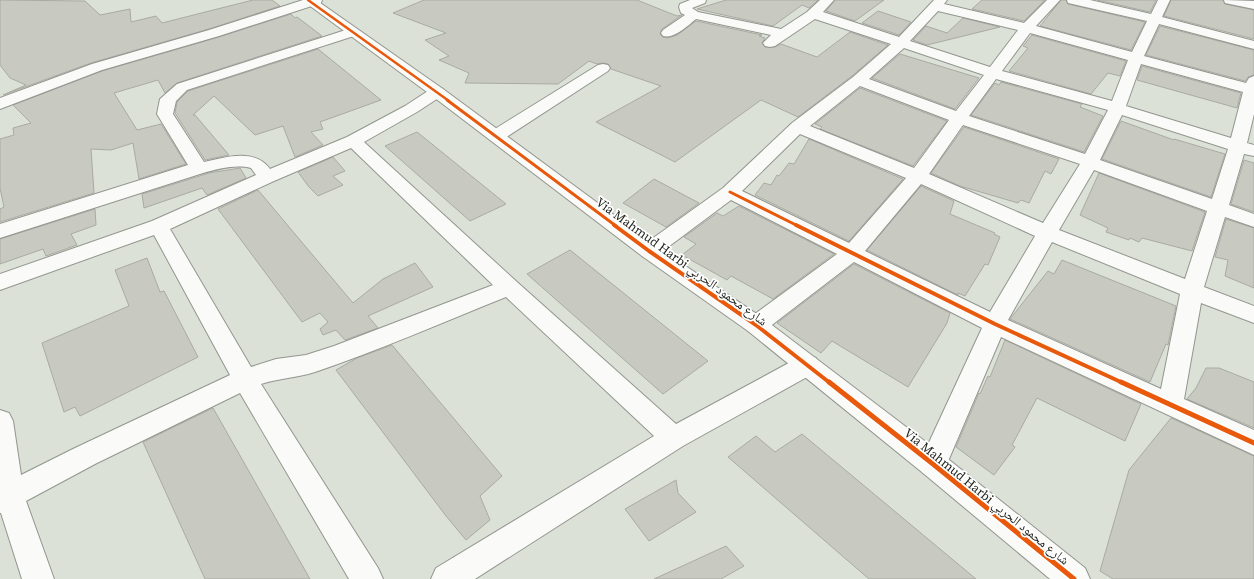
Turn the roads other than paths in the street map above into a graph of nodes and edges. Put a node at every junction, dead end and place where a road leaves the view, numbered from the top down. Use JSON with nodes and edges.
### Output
{"nodes":[{"id":1,"x":700,"y":0,"type":"edge"},
{"id":2,"x":828,"y":0,"type":"edge"},
{"id":3,"x":1054,"y":0,"type":"edge"},
{"id":4,"x":1073,"y":0,"type":"edge"},
{"id":5,"x":1164,"y":0,"type":"edge"},
{"id":6,"x":1230,"y":0,"type":"edge"},
{"id":7,"x":312,"y":1,"type":"edge"},
{"id":8,"x":938,"y":3,"type":"edge"},
{"id":9,"x":1254,"y":5,"type":"edge"},
{"id":10,"x":814,"y":14,"type":"junction"},
{"id":11,"x":694,"y":15,"type":"junction"},
{"id":12,"x":1155,"y":19,"type":"junction"},
{"id":13,"x":1027,"y":28,"type":"junction"},
{"id":14,"x":352,"y":32,"type":"junction"},
{"id":15,"x":668,"y":33,"type":"dead end"},
{"id":16,"x":781,"y":33,"type":"junction"},
{"id":17,"x":901,"y":43,"type":"junction"},
{"id":18,"x":768,"y":44,"type":"dead end"},
{"id":19,"x":1254,"y":45,"type":"edge"},
{"id":20,"x":1136,"y":58,"type":"junction"},
{"id":21,"x":603,"y":68,"type":"dead end"},
{"id":22,"x":993,"y":73,"type":"junction"},
{"id":23,"x":858,"y":80,"type":"junction"},
{"id":24,"x":1253,"y":87,"type":"edge"},
{"id":25,"x":437,"y":92,"type":"junction"},
{"id":26,"x":0,"y":104,"type":"edge"},
{"id":27,"x":1117,"y":108,"type":"junction"},
{"id":28,"x":959,"y":118,"type":"junction"},
{"id":29,"x":798,"y":127,"type":"junction"},
{"id":30,"x":496,"y":136,"type":"junction"},
{"id":31,"x":353,"y":141,"type":"junction"},
{"id":32,"x":1246,"y":149,"type":"edge"},
{"id":33,"x":1090,"y":162,"type":"junction"},
{"id":34,"x":199,"y":168,"type":"junction"},
{"id":35,"x":267,"y":176,"type":"junction"},
{"id":36,"x":918,"y":176,"type":"junction"},
{"id":37,"x":730,"y":192,"type":"junction"},
{"id":38,"x":1217,"y":208,"type":"junction"},
{"id":39,"x":1254,"y":221,"type":"edge"},
{"id":40,"x":159,"y":226,"type":"junction"},
{"id":41,"x":0,"y":231,"type":"edge"},
{"id":42,"x":1047,"y":233,"type":"junction"},
{"id":43,"x":649,"y":250,"type":"junction"},
{"id":44,"x":852,"y":252,"type":"junction"},
{"id":45,"x":0,"y":282,"type":"edge"},
{"id":46,"x":509,"y":287,"type":"junction"},
{"id":47,"x":1192,"y":290,"type":"junction"},
{"id":48,"x":1254,"y":315,"type":"edge"},
{"id":49,"x":995,"y":324,"type":"junction"},
{"id":50,"x":756,"y":325,"type":"junction"},
{"id":51,"x":807,"y":365,"type":"junction"},
{"id":52,"x":245,"y":379,"type":"junction"},
{"id":53,"x":1170,"y":405,"type":"junction"},
{"id":54,"x":0,"y":421,"type":"edge"},
{"id":55,"x":674,"y":438,"type":"junction"},
{"id":56,"x":1254,"y":442,"type":"edge"},
{"id":57,"x":933,"y":464,"type":"junction"},
{"id":58,"x":5,"y":498,"type":"edge"},
{"id":59,"x":38,"y":579,"type":"edge"},
{"id":60,"x":367,"y":579,"type":"edge"},
{"id":61,"x":447,"y":579,"type":"edge"},
{"id":62,"x":1074,"y":579,"type":"edge"}],
"edges":[{"from":1,"to":11,"type":"street"},
{"from":2,"to":10,"type":"street"},
{"from":3,"to":13,"type":"street"},
{"from":4,"to":12,"type":"street"},
{"from":5,"to":12,"type":"street"},
{"from":6,"to":9,"type":"street"},
{"from":7,"to":14,"type":"street","name":"Via Mahmud Harbi شارع محمود الحربي"},
{"from":7,"to":26,"type":"street"},
{"from":8,"to":13,"type":"street"},
{"from":8,"to":17,"type":"street"},
{"from":10,"to":16,"type":"street"},
{"from":10,"to":17,"type":"street"},
{"from":11,"to":15,"type":"street"},
{"from":11,"to":16,"type":"street"},
{"from":12,"to":19,"type":"street"},
{"from":12,"to":20,"type":"street"},
{"from":13,"to":20,"type":"street"},
{"from":13,"to":22,"type":"street"},
{"from":14,"to":25,"type":"street","name":"Via Mahmud Harbi شارع محمود الحربي"},
{"from":14,"to":34,"type":"street"},
{"from":16,"to":18,"type":"street"},
{"from":17,"to":22,"type":"street"},
{"from":17,"to":23,"type":"street"},
{"from":20,"to":24,"type":"street"},
{"from":20,"to":27,"type":"street"},
{"from":21,"to":30,"type":"street"},
{"from":22,"to":27,"type":"street"},
{"from":22,"to":28,"type":"street"},
{"from":23,"to":28,"type":"street"},
{"from":23,"to":29,"type":"street"},
{"from":24,"to":32,"type":"street"},
{"from":25,"to":30,"type":"street","name":"Via Mahmud Harbi شارع محمود الحربي"},
{"from":25,"to":31,"type":"street"},
{"from":27,"to":32,"type":"street"},
{"from":27,"to":33,"type":"street"},
{"from":28,"to":33,"type":"street"},
{"from":28,"to":36,"type":"street"},
{"from":29,"to":36,"type":"street"},
{"from":29,"to":37,"type":"street"},
{"from":30,"to":43,"type":"street","name":"Via Mahmud Harbi شارع محمود الحربي"},
{"from":31,"to":35,"type":"street"},
{"from":31,"to":46,"type":"street"},
{"from":32,"to":38,"type":"street"},
{"from":33,"to":38,"type":"street"},
{"from":33,"to":42,"type":"street"},
{"from":34,"to":35,"type":"street"},
{"from":34,"to":41,"type":"street"},
{"from":35,"to":40,"type":"street"},
{"from":36,"to":42,"type":"street"},
{"from":36,"to":44,"type":"street"},
{"from":37,"to":43,"type":"street"},
{"from":37,"to":44,"type":"street"},
{"from":38,"to":39,"type":"street"},
{"from":38,"to":47,"type":"street"},
{"from":40,"to":45,"type":"street"},
{"from":40,"to":52,"type":"street"},
{"from":42,"to":47,"type":"street"},
{"from":42,"to":49,"type":"street"},
{"from":43,"to":50,"type":"street","name":"Via Mahmud Harbi شارع محمود الحربي"},
{"from":44,"to":49,"type":"street"},
{"from":44,"to":50,"type":"street"},
{"from":46,"to":52,"type":"street"},
{"from":46,"to":55,"type":"street"},
{"from":47,"to":48,"type":"street"},
{"from":47,"to":53,"type":"street"},
{"from":49,"to":53,"type":"street"},
{"from":49,"to":57,"type":"street"},
{"from":50,"to":51,"type":"street","name":"Via Mahmud Harbi شارع محمود الحربي"},
{"from":51,"to":55,"type":"street"},
{"from":51,"to":57,"type":"street","name":"Via Mahmud Harbi شارع محمود الحربي"},
{"from":52,"to":58,"type":"street"},
{"from":52,"to":60,"type":"street"},
{"from":53,"to":56,"type":"street"},
{"from":54,"to":58,"type":"street"},
{"from":55,"to":61,"type":"street"},
{"from":57,"to":62,"type":"street","name":"Via Mahmud Harbi شارع محمود الحربي"},
{"from":58,"to":59,"type":"street"}]}
